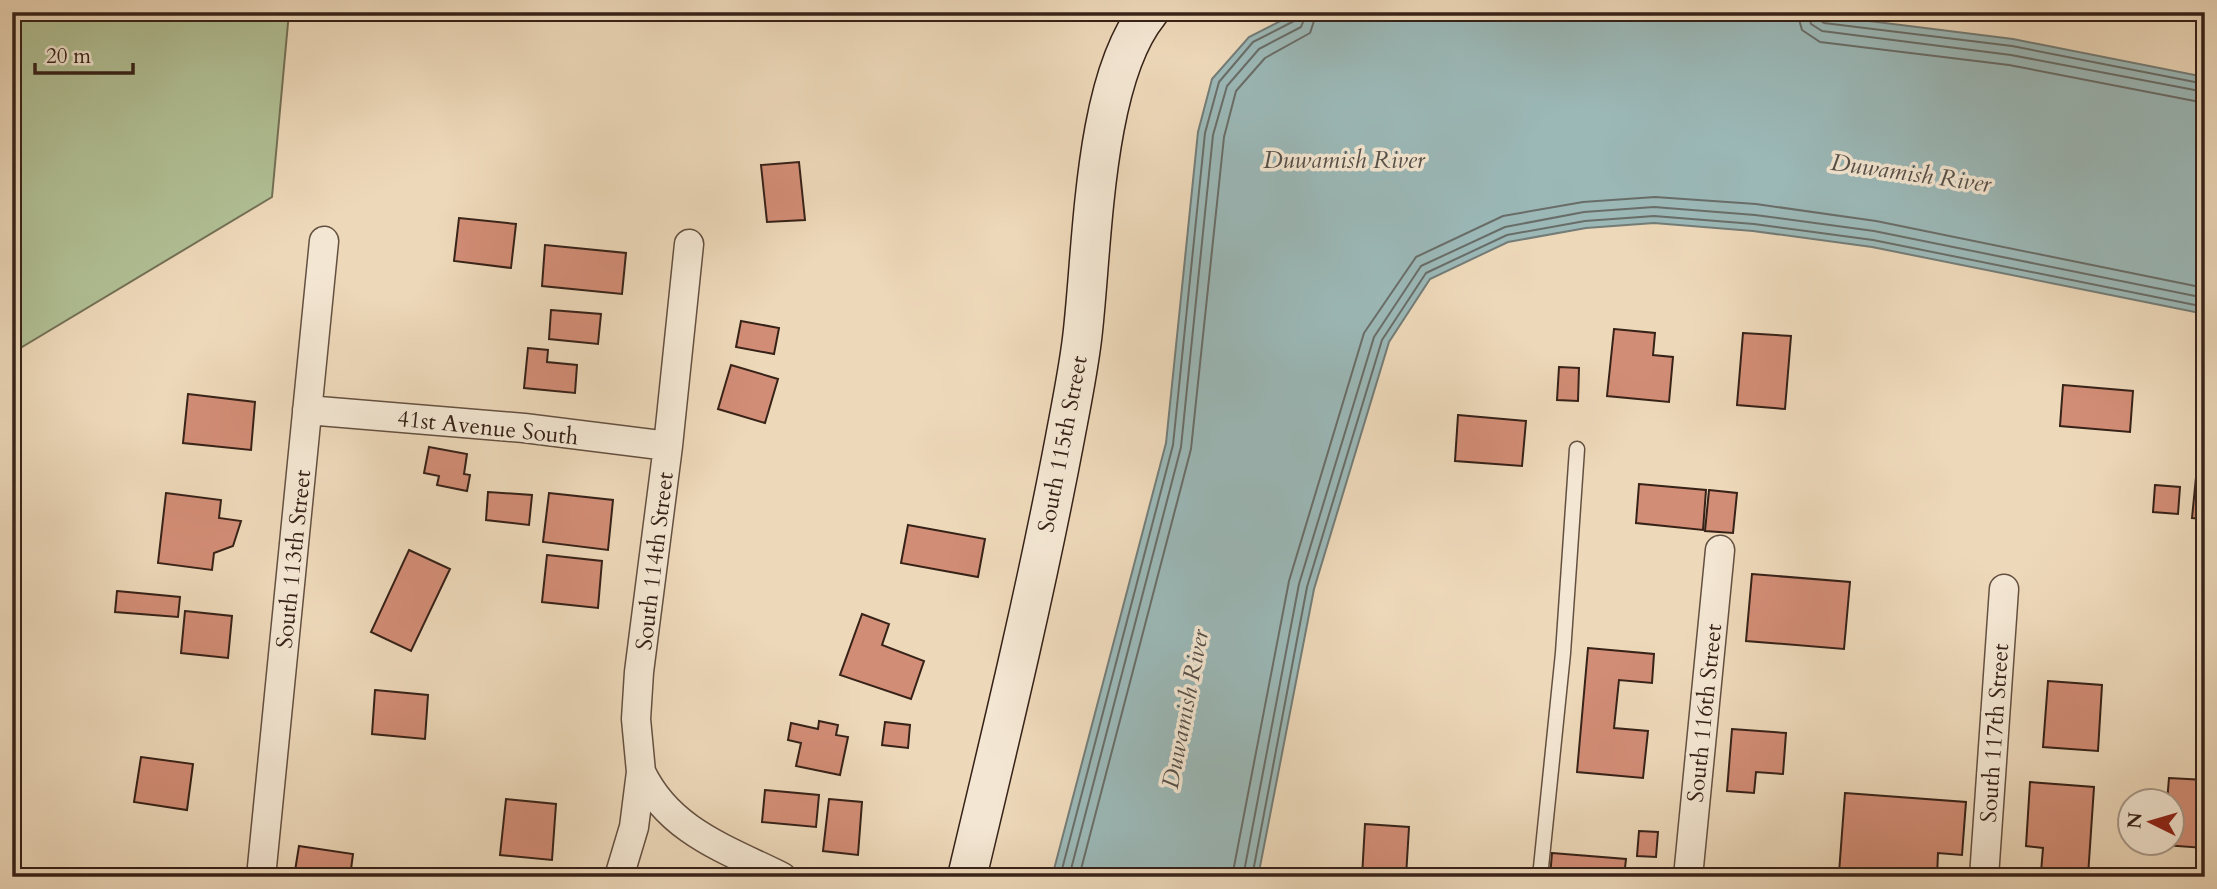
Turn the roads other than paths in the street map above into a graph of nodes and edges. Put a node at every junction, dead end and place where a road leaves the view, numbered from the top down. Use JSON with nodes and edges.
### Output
{"nodes":[{"id":1,"x":1138,"y":17,"type":"edge"},
{"id":2,"x":324,"y":240,"type":"dead end"},
{"id":3,"x":689,"y":244,"type":"dead end"},
{"id":4,"x":307,"y":410,"type":"junction"},
{"id":5,"x":668,"y":446,"type":"junction"},
{"id":6,"x":1577,"y":449,"type":"dead end"},
{"id":7,"x":1720,"y":550,"type":"dead end"},
{"id":8,"x":2004,"y":589,"type":"dead end"},
{"id":9,"x":641,"y":772,"type":"junction"},
{"id":10,"x":261,"y":877,"type":"edge"},
{"id":11,"x":619,"y":877,"type":"edge"},
{"id":12,"x":782,"y":877,"type":"edge"},
{"id":13,"x":967,"y":877,"type":"edge"},
{"id":14,"x":1540,"y":877,"type":"edge"},
{"id":15,"x":1688,"y":877,"type":"edge"},
{"id":16,"x":1984,"y":877,"type":"edge"}],
"edges":[{"from":1,"to":13,"type":"street","name":"South 115th Street"},
{"from":2,"to":4,"type":"street","name":"South 113th Street"},
{"from":3,"to":5,"type":"street","name":"South 114th Street"},
{"from":4,"to":5,"type":"street","name":"41st Avenue South"},
{"from":4,"to":10,"type":"street","name":"South 113th Street"},
{"from":5,"to":9,"type":"street","name":"South 114th Street"},
{"from":6,"to":14,"type":"lane"},
{"from":7,"to":15,"type":"street","name":"South 116th Street"},
{"from":8,"to":16,"type":"street","name":"South 117th Street"},
{"from":9,"to":11,"type":"street","name":"South 114th Street"},
{"from":9,"to":12,"type":"street"}]}
